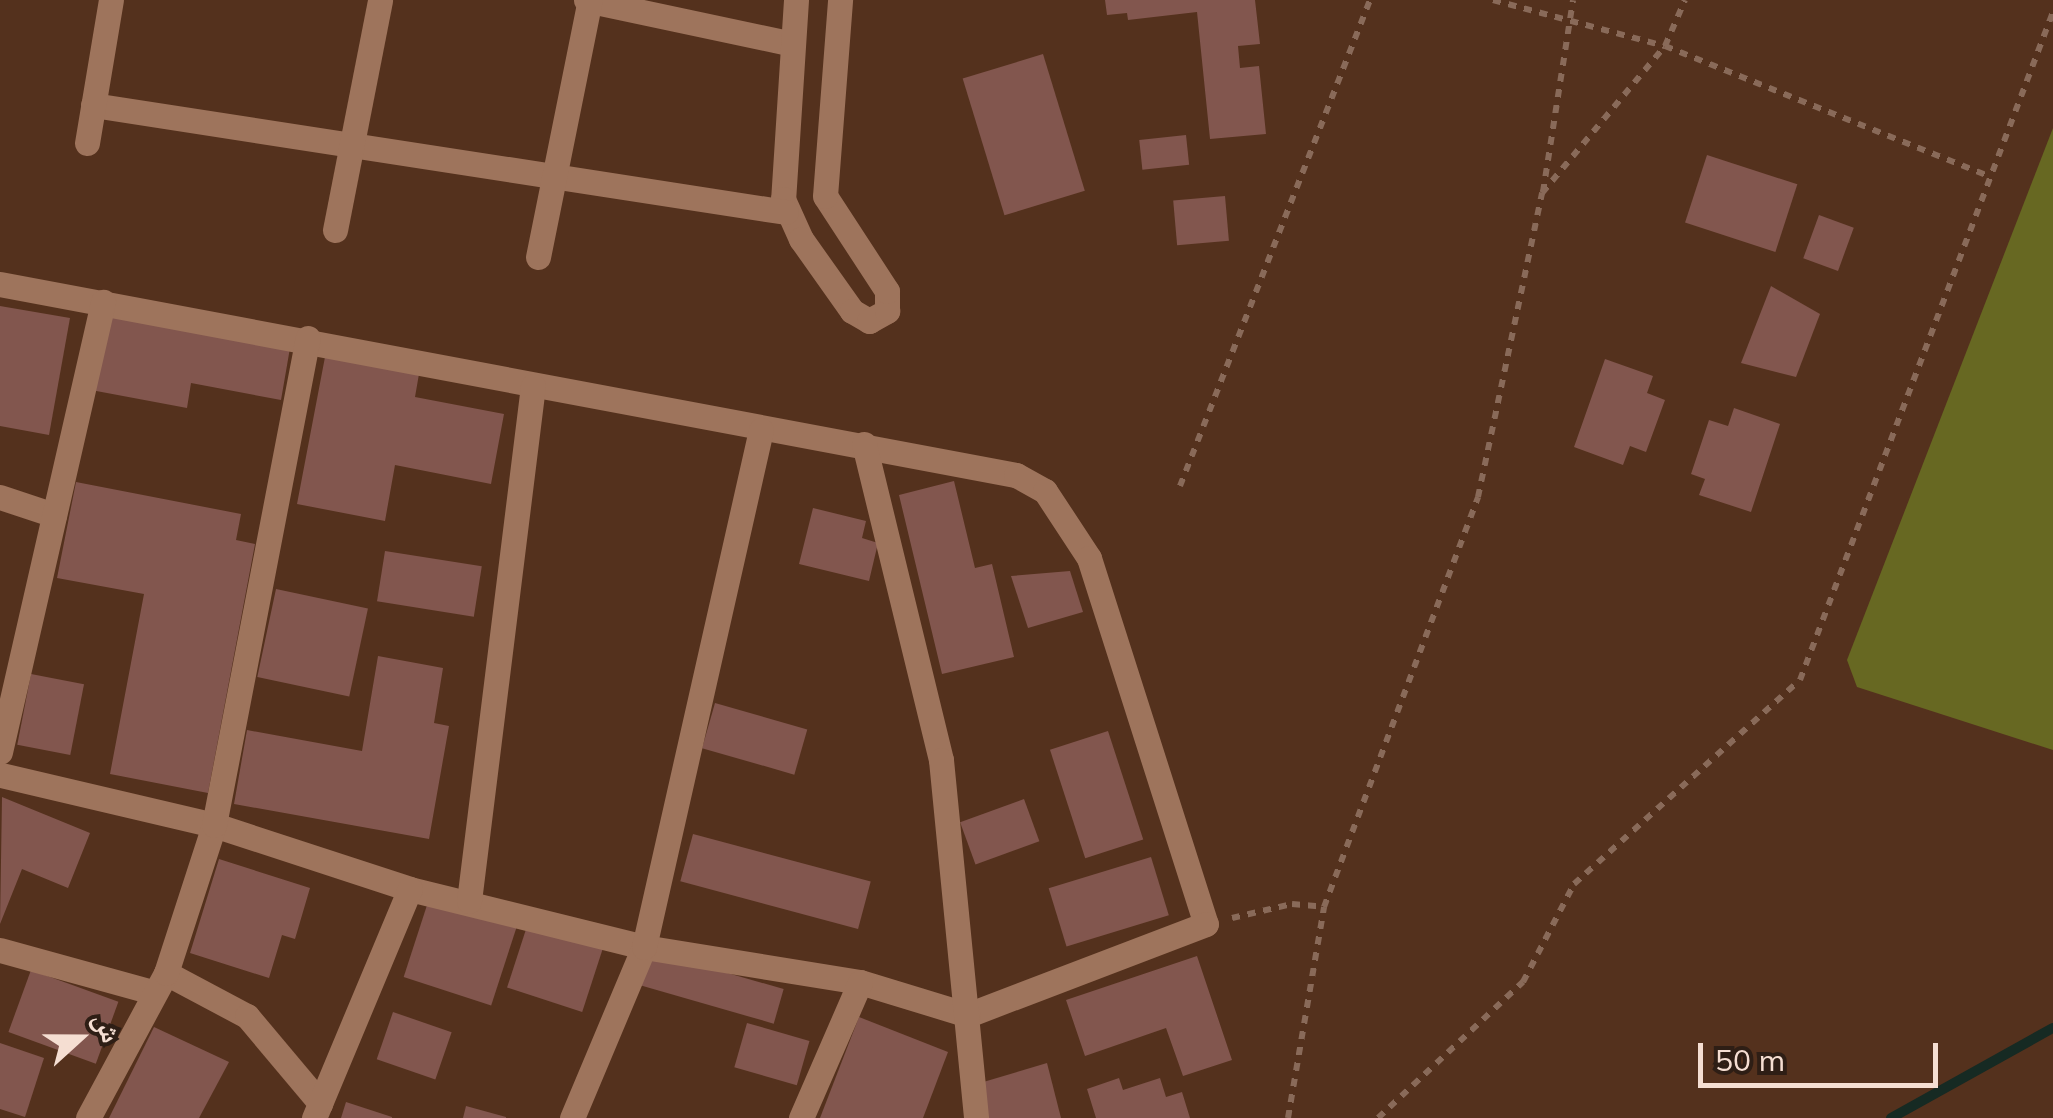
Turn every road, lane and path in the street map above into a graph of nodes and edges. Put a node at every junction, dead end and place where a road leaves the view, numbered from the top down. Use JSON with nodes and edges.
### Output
{"nodes":[{"id":1,"x":111,"y":0,"type":"edge"},
{"id":2,"x":380,"y":0,"type":"edge"},
{"id":3,"x":589,"y":0,"type":"edge"},
{"id":4,"x":796,"y":0,"type":"edge"},
{"id":5,"x":840,"y":0,"type":"edge"},
{"id":6,"x":1370,"y":0,"type":"edge"},
{"id":7,"x":1493,"y":0,"type":"edge"},
{"id":8,"x":1573,"y":0,"type":"edge"},
{"id":9,"x":1685,"y":0,"type":"edge"},
{"id":10,"x":2053,"y":12,"type":"edge"},
{"id":11,"x":1573,"y":26,"type":"junction"},
{"id":12,"x":789,"y":43,"type":"junction"},
{"id":13,"x":1665,"y":46,"type":"junction"},
{"id":14,"x":93,"y":105,"type":"junction"},
{"id":15,"x":87,"y":143,"type":"dead end"},
{"id":16,"x":354,"y":148,"type":"junction"},
{"id":17,"x":554,"y":176,"type":"junction"},
{"id":18,"x":1988,"y":176,"type":"junction"},
{"id":19,"x":1542,"y":194,"type":"junction"},
{"id":20,"x":786,"y":212,"type":"junction"},
{"id":21,"x":334,"y":230,"type":"dead end"},
{"id":22,"x":538,"y":257,"type":"dead end"},
{"id":23,"x":0,"y":284,"type":"edge"},
{"id":24,"x":103,"y":302,"type":"junction"},
{"id":25,"x":308,"y":338,"type":"junction"},
{"id":26,"x":533,"y":386,"type":"junction"},
{"id":27,"x":760,"y":430,"type":"junction"},
{"id":28,"x":864,"y":444,"type":"junction"},
{"id":29,"x":1180,"y":486,"type":"dead end"},
{"id":30,"x":0,"y":498,"type":"edge"},
{"id":31,"x":54,"y":515,"type":"junction"},
{"id":32,"x":0,"y":752,"type":"edge"},
{"id":33,"x":0,"y":776,"type":"edge"},
{"id":34,"x":214,"y":825,"type":"junction"},
{"id":35,"x":410,"y":889,"type":"junction"},
{"id":36,"x":469,"y":901,"type":"junction"},
{"id":37,"x":1324,"y":907,"type":"junction"},
{"id":38,"x":1206,"y":924,"type":"junction"},
{"id":39,"x":644,"y":947,"type":"junction"},
{"id":40,"x":0,"y":950,"type":"edge"},
{"id":41,"x":159,"y":982,"type":"junction"},
{"id":42,"x":860,"y":982,"type":"junction"},
{"id":43,"x":968,"y":1016,"type":"junction"},
{"id":44,"x":317,"y":1110,"type":"edge"},
{"id":45,"x":88,"y":1118,"type":"edge"},
{"id":46,"x":572,"y":1118,"type":"edge"},
{"id":47,"x":801,"y":1118,"type":"edge"},
{"id":48,"x":976,"y":1118,"type":"edge"},
{"id":49,"x":1288,"y":1118,"type":"edge"},
{"id":50,"x":1378,"y":1118,"type":"edge"}],
"edges":[{"from":1,"to":14,"type":"street"},
{"from":2,"to":16,"type":"street"},
{"from":3,"to":12,"type":"street"},
{"from":3,"to":17,"type":"street"},
{"from":4,"to":12,"type":"street"},
{"from":5,"to":20,"type":"street"},
{"from":6,"to":29,"type":"path"},
{"from":7,"to":11,"type":"path"},
{"from":8,"to":11,"type":"path"},
{"from":9,"to":13,"type":"path"},
{"from":10,"to":18,"type":"path"},
{"from":11,"to":13,"type":"path"},
{"from":11,"to":19,"type":"path"},
{"from":12,"to":20,"type":"street"},
{"from":13,"to":18,"type":"path"},
{"from":13,"to":19,"type":"path"},
{"from":14,"to":15,"type":"street"},
{"from":14,"to":16,"type":"street"},
{"from":16,"to":17,"type":"street"},
{"from":16,"to":21,"type":"street"},
{"from":17,"to":20,"type":"street"},
{"from":17,"to":22,"type":"street"},
{"from":18,"to":50,"type":"path"},
{"from":19,"to":37,"type":"path"},
{"from":23,"to":24,"type":"street"},
{"from":24,"to":25,"type":"street"},
{"from":24,"to":31,"type":"street"},
{"from":25,"to":26,"type":"street"},
{"from":25,"to":34,"type":"street"},
{"from":26,"to":27,"type":"street"},
{"from":26,"to":36,"type":"street"},
{"from":27,"to":28,"type":"street"},
{"from":27,"to":39,"type":"street"},
{"from":28,"to":38,"type":"street"},
{"from":28,"to":43,"type":"street"},
{"from":30,"to":31,"type":"street"},
{"from":31,"to":32,"type":"street"},
{"from":33,"to":34,"type":"street"},
{"from":34,"to":35,"type":"street"},
{"from":34,"to":41,"type":"street"},
{"from":35,"to":36,"type":"street"},
{"from":35,"to":44,"type":"street"},
{"from":36,"to":39,"type":"street"},
{"from":37,"to":38,"type":"path"},
{"from":37,"to":49,"type":"path"},
{"from":38,"to":43,"type":"street"},
{"from":39,"to":42,"type":"street"},
{"from":39,"to":46,"type":"street"},
{"from":40,"to":41,"type":"street"},
{"from":41,"to":44,"type":"street"},
{"from":41,"to":45,"type":"street"},
{"from":42,"to":43,"type":"street"},
{"from":42,"to":47,"type":"street"},
{"from":43,"to":48,"type":"street"}]}
